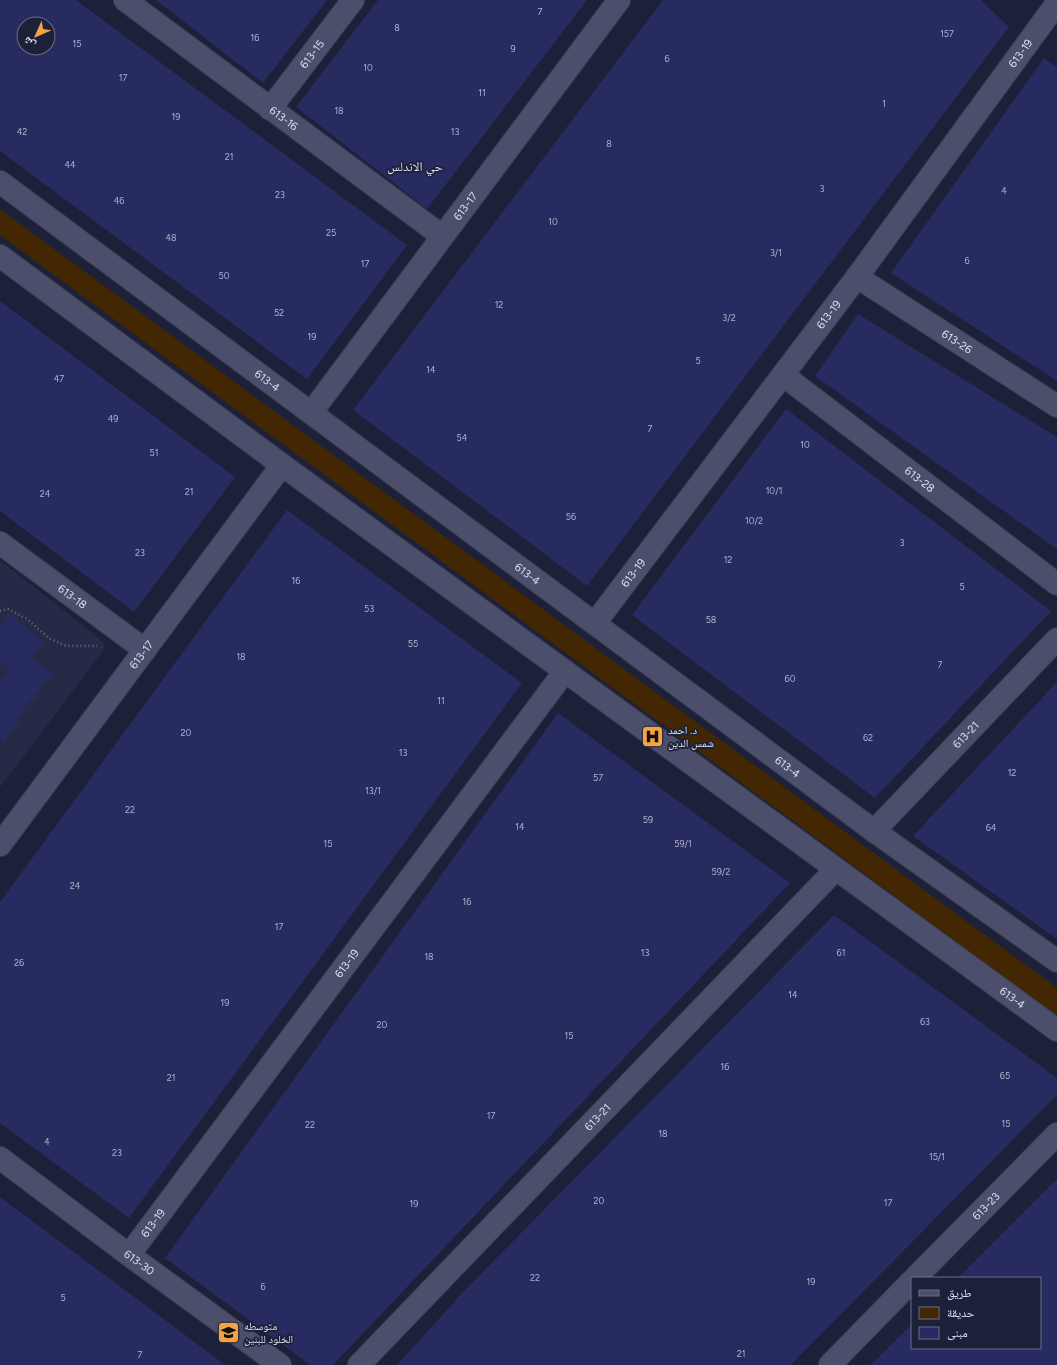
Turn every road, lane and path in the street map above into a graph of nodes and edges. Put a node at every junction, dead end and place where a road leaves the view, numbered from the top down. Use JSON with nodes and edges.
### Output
{"nodes":[{"id":1,"x":125,"y":0,"type":"edge"},
{"id":2,"x":353,"y":0,"type":"edge"},
{"id":3,"x":619,"y":0,"type":"edge"},
{"id":4,"x":1057,"y":3,"type":"edge"},
{"id":5,"x":270,"y":108,"type":"junction"},
{"id":6,"x":0,"y":182,"type":"edge"},
{"id":7,"x":442,"y":236,"type":"junction"},
{"id":8,"x":0,"y":256,"type":"edge"},
{"id":9,"x":857,"y":277,"type":"junction"},
{"id":10,"x":783,"y":375,"type":"junction"},
{"id":11,"x":1057,"y":406,"type":"edge"},
{"id":12,"x":311,"y":414,"type":"junction"},
{"id":13,"x":282,"y":465,"type":"junction"},
{"id":14,"x":0,"y":543,"type":"edge"},
{"id":15,"x":1057,"y":584,"type":"edge"},
{"id":16,"x":0,"y":611,"type":"edge"},
{"id":17,"x":595,"y":623,"type":"junction"},
{"id":18,"x":118,"y":630,"type":"junction"},
{"id":19,"x":1057,"y":639,"type":"edge"},
{"id":20,"x":145,"y":650,"type":"junction"},
{"id":21,"x":565,"y":671,"type":"junction"},
{"id":22,"x":874,"y":831,"type":"junction"},
{"id":23,"x":0,"y":845,"type":"edge"},
{"id":24,"x":836,"y":869,"type":"junction"},
{"id":25,"x":1057,"y":961,"type":"edge"},
{"id":26,"x":1057,"y":1030,"type":"edge"},
{"id":27,"x":1057,"y":1134,"type":"edge"},
{"id":28,"x":0,"y":1158,"type":"edge"},
{"id":29,"x":129,"y":1255,"type":"junction"},
{"id":30,"x":916,"y":1277,"type":"edge"},
{"id":31,"x":911,"y":1282,"type":"edge"},
{"id":32,"x":280,"y":1365,"type":"edge"},
{"id":33,"x":359,"y":1365,"type":"edge"},
{"id":34,"x":830,"y":1365,"type":"edge"}],
"edges":[{"from":1,"to":5,"type":"street","name":"613-16"},
{"from":2,"to":5,"type":"street","name":"613-15"},
{"from":3,"to":7,"type":"street","name":"613-17"},
{"from":4,"to":9,"type":"street","name":"613-19"},
{"from":5,"to":7,"type":"street","name":"613-16"},
{"from":6,"to":12,"type":"street","name":"613-4"},
{"from":7,"to":12,"type":"street","name":"613-17"},
{"from":8,"to":13,"type":"street","name":"613-4"},
{"from":9,"to":10,"type":"street","name":"613-19"},
{"from":9,"to":11,"type":"street","name":"613-26"},
{"from":10,"to":15,"type":"street","name":"613-28"},
{"from":10,"to":17,"type":"street","name":"613-19"},
{"from":12,"to":17,"type":"street","name":"613-4"},
{"from":13,"to":20,"type":"street","name":"613-17"},
{"from":13,"to":21,"type":"street","name":"613-4"},
{"from":14,"to":18,"type":"street","name":"613-18"},
{"from":16,"to":18,"type":"path"},
{"from":17,"to":22,"type":"street","name":"613-4"},
{"from":18,"to":20,"type":"street","name":"613-18"},
{"from":19,"to":22,"type":"street","name":"613-21"},
{"from":20,"to":23,"type":"street","name":"613-17"},
{"from":21,"to":24,"type":"street","name":"613-4"},
{"from":21,"to":29,"type":"street","name":"613-19"},
{"from":22,"to":25,"type":"street","name":"613-4"},
{"from":24,"to":26,"type":"street","name":"613-4"},
{"from":24,"to":33,"type":"street","name":"613-21"},
{"from":27,"to":30,"type":"street","name":"613-23"},
{"from":28,"to":29,"type":"street","name":"613-30"},
{"from":29,"to":32,"type":"street","name":"613-30"},
{"from":31,"to":34,"type":"street"}]}
